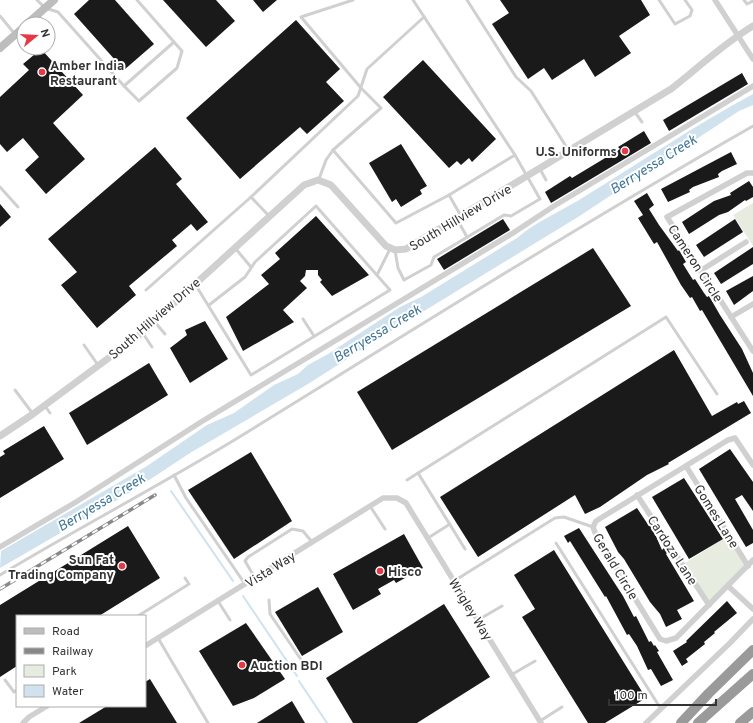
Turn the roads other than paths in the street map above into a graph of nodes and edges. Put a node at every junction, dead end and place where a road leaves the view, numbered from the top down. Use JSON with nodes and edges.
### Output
{"nodes":[{"id":1,"x":37,"y":0,"type":"edge"},
{"id":2,"x":54,"y":0,"type":"edge"},
{"id":3,"x":137,"y":0,"type":"edge"},
{"id":4,"x":353,"y":0,"type":"edge"},
{"id":5,"x":413,"y":0,"type":"edge"},
{"id":6,"x":468,"y":0,"type":"edge"},
{"id":7,"x":659,"y":0,"type":"edge"},
{"id":8,"x":685,"y":0,"type":"edge"},
{"id":9,"x":715,"y":0,"type":"edge"},
{"id":10,"x":744,"y":0,"type":"edge"},
{"id":11,"x":753,"y":1,"type":"edge"},
{"id":12,"x":45,"y":8,"type":"junction"},
{"id":13,"x":0,"y":16,"type":"edge"},
{"id":14,"x":38,"y":16,"type":"edge"},
{"id":15,"x":424,"y":17,"type":"junction"},
{"id":16,"x":753,"y":26,"type":"edge"},
{"id":17,"x":16,"y":34,"type":"joint"},
{"id":18,"x":738,"y":35,"type":"junction"},
{"id":19,"x":174,"y":42,"type":"junction"},
{"id":20,"x":0,"y":48,"type":"edge"},
{"id":21,"x":753,"y":59,"type":"edge"},
{"id":22,"x":124,"y":86,"type":"junction"},
{"id":23,"x":753,"y":86,"type":"edge"},
{"id":24,"x":361,"y":88,"type":"junction"},
{"id":25,"x":634,"y":111,"type":"junction"},
{"id":26,"x":642,"y":122,"type":"dead end"},
{"id":27,"x":753,"y":126,"type":"edge"},
{"id":28,"x":333,"y":150,"type":"junction"},
{"id":29,"x":569,"y":152,"type":"junction"},
{"id":30,"x":515,"y":155,"type":"junction"},
{"id":31,"x":540,"y":169,"type":"junction"},
{"id":32,"x":753,"y":173,"type":"edge"},
{"id":33,"x":526,"y":177,"type":"junction"},
{"id":34,"x":318,"y":180,"type":"junction"},
{"id":35,"x":546,"y":180,"type":"dead end"},
{"id":36,"x":0,"y":186,"type":"edge"},
{"id":37,"x":449,"y":195,"type":"junction"},
{"id":38,"x":251,"y":197,"type":"junction"},
{"id":39,"x":18,"y":207,"type":"dead end"},
{"id":40,"x":269,"y":216,"type":"junction"},
{"id":41,"x":459,"y":217,"type":"junction"},
{"id":42,"x":468,"y":237,"type":"junction"},
{"id":43,"x":746,"y":242,"type":"dead end"},
{"id":44,"x":235,"y":248,"type":"junction"},
{"id":45,"x":393,"y":250,"type":"junction"},
{"id":46,"x":251,"y":267,"type":"junction"},
{"id":47,"x":700,"y":271,"type":"junction"},
{"id":48,"x":377,"y":275,"type":"junction"},
{"id":49,"x":195,"y":284,"type":"junction"},
{"id":50,"x":146,"y":290,"type":"dead end"},
{"id":51,"x":753,"y":304,"type":"edge"},
{"id":52,"x":209,"y":305,"type":"junction"},
{"id":53,"x":731,"y":317,"type":"junction"},
{"id":54,"x":303,"y":319,"type":"dead end"},
{"id":55,"x":154,"y":321,"type":"junction"},
{"id":56,"x":142,"y":332,"type":"junction"},
{"id":57,"x":165,"y":334,"type":"dead end"},
{"id":58,"x":314,"y":336,"type":"junction"},
{"id":59,"x":84,"y":345,"type":"dead end"},
{"id":60,"x":152,"y":347,"type":"dead end"},
{"id":61,"x":753,"y":351,"type":"edge"},
{"id":62,"x":98,"y":366,"type":"junction"},
{"id":63,"x":15,"y":390,"type":"dead end"},
{"id":64,"x":717,"y":394,"type":"dead end"},
{"id":65,"x":45,"y":406,"type":"junction"},
{"id":66,"x":50,"y":413,"type":"dead end"},
{"id":67,"x":33,"y":414,"type":"junction"},
{"id":68,"x":0,"y":436,"type":"edge"},
{"id":69,"x":753,"y":465,"type":"edge"},
{"id":70,"x":686,"y":466,"type":"junction"},
{"id":71,"x":418,"y":473,"type":"junction"},
{"id":72,"x":174,"y":475,"type":"junction"},
{"id":73,"x":407,"y":480,"type":"dead end"},
{"id":74,"x":637,"y":495,"type":"junction"},
{"id":75,"x":398,"y":498,"type":"joint"},
{"id":76,"x":370,"y":506,"type":"junction"},
{"id":77,"x":450,"y":524,"type":"junction"},
{"id":78,"x":593,"y":527,"type":"junction"},
{"id":79,"x":385,"y":529,"type":"dead end"},
{"id":80,"x":427,"y":538,"type":"junction"},
{"id":81,"x":313,"y":542,"type":"junction"},
{"id":82,"x":556,"y":543,"type":"dead end"},
{"id":83,"x":0,"y":547,"type":"edge"},
{"id":84,"x":465,"y":550,"type":"dead end"},
{"id":85,"x":753,"y":560,"type":"edge"},
{"id":86,"x":748,"y":566,"type":"junction"},
{"id":87,"x":0,"y":576,"type":"edge"},
{"id":88,"x":185,"y":578,"type":"dead end"},
{"id":89,"x":254,"y":578,"type":"junction"},
{"id":90,"x":454,"y":580,"type":"junction"},
{"id":91,"x":245,"y":584,"type":"junction"},
{"id":92,"x":728,"y":586,"type":"junction"},
{"id":93,"x":269,"y":600,"type":"dead end"},
{"id":94,"x":218,"y":601,"type":"junction"},
{"id":95,"x":709,"y":605,"type":"junction"},
{"id":96,"x":502,"y":606,"type":"dead end"},
{"id":97,"x":753,"y":609,"type":"edge"},
{"id":98,"x":140,"y":615,"type":"edge"},
{"id":99,"x":753,"y":619,"type":"edge"},
{"id":100,"x":230,"y":620,"type":"dead end"},
{"id":101,"x":478,"y":620,"type":"junction"},
{"id":102,"x":158,"y":638,"type":"junction"},
{"id":103,"x":146,"y":645,"type":"edge"},
{"id":104,"x":753,"y":650,"type":"edge"},
{"id":105,"x":753,"y":654,"type":"edge"},
{"id":106,"x":535,"y":661,"type":"dead end"},
{"id":107,"x":304,"y":664,"type":"dead end"},
{"id":108,"x":753,"y":674,"type":"edge"},
{"id":109,"x":512,"y":675,"type":"junction"},
{"id":110,"x":5,"y":680,"type":"dead end"},
{"id":111,"x":16,"y":691,"type":"edge"},
{"id":112,"x":709,"y":693,"type":"junction"},
{"id":113,"x":45,"y":707,"type":"edge"},
{"id":114,"x":562,"y":707,"type":"dead end"},
{"id":115,"x":661,"y":709,"type":"junction"},
{"id":116,"x":753,"y":712,"type":"edge"},
{"id":117,"x":540,"y":722,"type":"edge"},
{"id":118,"x":23,"y":723,"type":"edge"},
{"id":119,"x":208,"y":723,"type":"edge"},
{"id":120,"x":646,"y":723,"type":"edge"},
{"id":121,"x":681,"y":723,"type":"edge"},
{"id":122,"x":698,"y":723,"type":"edge"},
{"id":123,"x":740,"y":723,"type":"edge"}],
"edges":[{"from":1,"to":12,"type":"lane"},
{"from":2,"to":12,"type":"main road"},
{"from":3,"to":19,"type":"lane"},
{"from":4,"to":24,"type":"lane"},
{"from":5,"to":15,"type":"lane"},
{"from":6,"to":29,"type":"lane"},
{"from":7,"to":8,"type":"lane"},
{"from":9,"to":18,"type":"street"},
{"from":10,"to":11,"type":"lane"},
{"from":12,"to":14,"type":"main road"},
{"from":12,"to":22,"type":"lane"},
{"from":13,"to":17,"type":"lane"},
{"from":15,"to":24,"type":"lane"},
{"from":15,"to":30,"type":"lane"},
{"from":16,"to":18,"type":"street","name":"South Hillview Drive"},
{"from":17,"to":20,"type":"main road"},
{"from":18,"to":21,"type":"street"},
{"from":18,"to":25,"type":"street","name":"South Hillview Drive"},
{"from":19,"to":22,"type":"lane"},
{"from":19,"to":22,"type":"lane"},
{"from":23,"to":83,"type":"street"},
{"from":24,"to":28,"type":"lane"},
{"from":24,"to":38,"type":"lane"},
{"from":25,"to":26,"type":"lane"},
{"from":25,"to":29,"type":"street","name":"South Hillview Drive"},
{"from":27,"to":72,"type":"lane"},
{"from":28,"to":34,"type":"lane"},
{"from":28,"to":37,"type":"lane"},
{"from":29,"to":31,"type":"street","name":"South Hillview Drive"},
{"from":30,"to":33,"type":"lane"},
{"from":30,"to":37,"type":"lane"},
{"from":31,"to":33,"type":"street","name":"South Hillview Drive"},
{"from":31,"to":35,"type":"lane"},
{"from":32,"to":47,"type":"street","name":"Cameron Circle"},
{"from":33,"to":41,"type":"street","name":"South Hillview Drive"},
{"from":33,"to":42,"type":"lane"},
{"from":34,"to":40,"type":"street","name":"South Hillview Drive"},
{"from":34,"to":45,"type":"street","name":"South Hillview Drive"},
{"from":36,"to":39,"type":"lane"},
{"from":37,"to":41,"type":"lane"},
{"from":38,"to":40,"type":"lane"},
{"from":38,"to":50,"type":"lane"},
{"from":40,"to":44,"type":"street","name":"South Hillview Drive"},
{"from":41,"to":42,"type":"lane"},
{"from":41,"to":45,"type":"street","name":"South Hillview Drive"},
{"from":42,"to":45,"type":"lane"},
{"from":43,"to":47,"type":"street"},
{"from":44,"to":46,"type":"lane"},
{"from":44,"to":49,"type":"street","name":"South Hillview Drive"},
{"from":45,"to":48,"type":"lane"},
{"from":46,"to":48,"type":"lane"},
{"from":46,"to":52,"type":"lane"},
{"from":47,"to":53,"type":"street","name":"Cameron Circle"},
{"from":48,"to":58,"type":"lane"},
{"from":49,"to":52,"type":"lane"},
{"from":49,"to":55,"type":"street","name":"South Hillview Drive"},
{"from":51,"to":53,"type":"street"},
{"from":52,"to":58,"type":"lane"},
{"from":53,"to":61,"type":"street","name":"Cameron Circle"},
{"from":54,"to":58,"type":"lane"},
{"from":55,"to":56,"type":"street","name":"South Hillview Drive"},
{"from":55,"to":57,"type":"lane"},
{"from":56,"to":60,"type":"lane"},
{"from":56,"to":62,"type":"street","name":"South Hillview Drive"},
{"from":59,"to":62,"type":"lane"},
{"from":62,"to":65,"type":"street","name":"South Hillview Drive"},
{"from":63,"to":67,"type":"lane"},
{"from":64,"to":71,"type":"lane"},
{"from":65,"to":66,"type":"lane"},
{"from":65,"to":67,"type":"street","name":"South Hillview Drive"},
{"from":67,"to":68,"type":"street","name":"South Hillview Drive"},
{"from":69,"to":70,"type":"street","name":"Gerald Circle"},
{"from":70,"to":74,"type":"street","name":"Gerald Circle"},
{"from":70,"to":86,"type":"street","name":"Gomes Lane"},
{"from":71,"to":73,"type":"lane"},
{"from":71,"to":77,"type":"lane"},
{"from":72,"to":87,"type":"lane"},
{"from":72,"to":91,"type":"lane"},
{"from":74,"to":78,"type":"street","name":"Gerald Circle"},
{"from":74,"to":95,"type":"street","name":"Cardoza Lane"},
{"from":75,"to":76,"type":"street","name":"Vista Way"},
{"from":75,"to":80,"type":"street","name":"Wrigley Way"},
{"from":76,"to":79,"type":"lane"},
{"from":76,"to":81,"type":"street","name":"Vista Way"},
{"from":77,"to":80,"type":"lane"},
{"from":77,"to":84,"type":"lane"},
{"from":78,"to":90,"type":"lane"},
{"from":78,"to":95,"type":"street","name":"Gerald Circle"},
{"from":80,"to":90,"type":"street","name":"Wrigley Way"},
{"from":81,"to":89,"type":"street","name":"Vista Way"},
{"from":81,"to":89,"type":"lane"},
{"from":82,"to":115,"type":"lane"},
{"from":85,"to":86,"type":"street","name":"Gerald Circle"},
{"from":86,"to":92,"type":"street","name":"Gerald Circle"},
{"from":88,"to":98,"type":"lane"},
{"from":89,"to":91,"type":"street","name":"Vista Way"},
{"from":90,"to":101,"type":"street","name":"Wrigley Way"},
{"from":91,"to":94,"type":"street","name":"Vista Way"},
{"from":92,"to":95,"type":"street","name":"Gerald Circle"},
{"from":92,"to":97,"type":"street"},
{"from":93,"to":107,"type":"lane"},
{"from":94,"to":100,"type":"lane"},
{"from":94,"to":102,"type":"street","name":"Vista Way"},
{"from":96,"to":101,"type":"lane"},
{"from":99,"to":115,"type":"street"},
{"from":101,"to":109,"type":"street","name":"Wrigley Way"},
{"from":102,"to":103,"type":"street","name":"Vista Way"},
{"from":102,"to":119,"type":"lane"},
{"from":104,"to":112,"type":"highway"},
{"from":105,"to":112,"type":"highway"},
{"from":106,"to":109,"type":"lane"},
{"from":108,"to":122,"type":"highway"},
{"from":109,"to":117,"type":"street","name":"Wrigley Way"},
{"from":110,"to":111,"type":"lane"},
{"from":112,"to":121,"type":"highway"},
{"from":113,"to":118,"type":"street"},
{"from":114,"to":117,"type":"lane"},
{"from":115,"to":120,"type":"street"},
{"from":116,"to":123,"type":"highway"}]}
